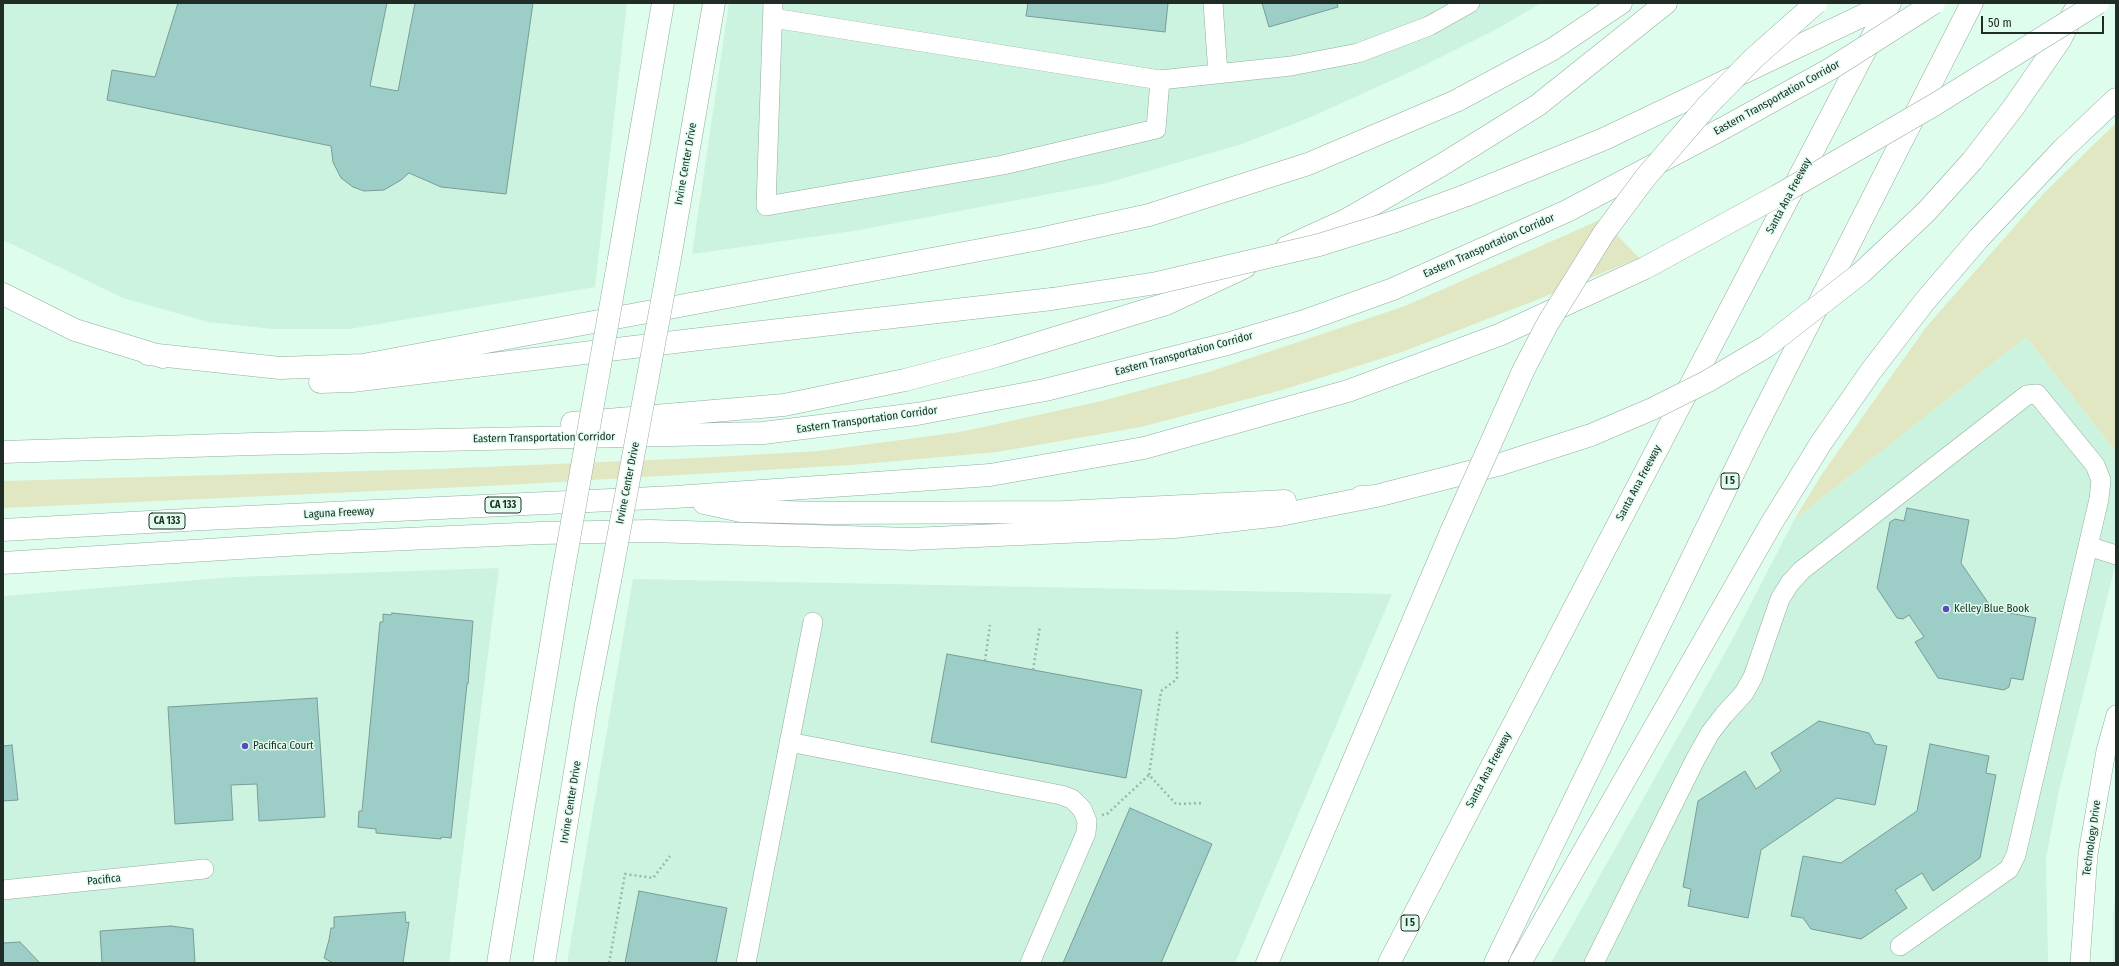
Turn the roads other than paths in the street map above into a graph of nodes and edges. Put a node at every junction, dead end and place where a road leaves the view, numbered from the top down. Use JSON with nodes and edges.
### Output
{"nodes":[{"id":1,"x":663,"y":3,"type":"edge"},
{"id":2,"x":714,"y":3,"type":"edge"},
{"id":3,"x":1213,"y":3,"type":"edge"},
{"id":4,"x":1470,"y":3,"type":"edge"},
{"id":5,"x":1621,"y":3,"type":"edge"},
{"id":6,"x":1666,"y":3,"type":"edge"},
{"id":7,"x":1816,"y":3,"type":"edge"},
{"id":8,"x":1889,"y":3,"type":"edge"},
{"id":9,"x":1934,"y":3,"type":"edge"},
{"id":10,"x":1972,"y":3,"type":"edge"},
{"id":11,"x":2079,"y":3,"type":"edge"},
{"id":12,"x":2098,"y":3,"type":"edge"},
{"id":13,"x":773,"y":11,"type":"edge"},
{"id":14,"x":1218,"y":74,"type":"junction"},
{"id":15,"x":1160,"y":80,"type":"junction"},
{"id":16,"x":2116,"y":99,"type":"edge"},
{"id":17,"x":3,"y":294,"type":"edge"},
{"id":18,"x":148,"y":354,"type":"junction"},
{"id":19,"x":360,"y":441,"type":"junction"},
{"id":20,"x":3,"y":452,"type":"edge"},
{"id":21,"x":1376,"y":496,"type":"junction"},
{"id":22,"x":675,"y":497,"type":"junction"},
{"id":23,"x":3,"y":530,"type":"edge"},
{"id":24,"x":2088,"y":546,"type":"junction"},
{"id":25,"x":2116,"y":555,"type":"edge"},
{"id":26,"x":3,"y":563,"type":"edge"},
{"id":27,"x":813,"y":622,"type":"dead end"},
{"id":28,"x":2116,"y":715,"type":"edge"},
{"id":29,"x":789,"y":742,"type":"junction"},
{"id":30,"x":204,"y":869,"type":"dead end"},
{"id":31,"x":3,"y":890,"type":"edge"},
{"id":32,"x":1900,"y":946,"type":"dead end"},
{"id":33,"x":498,"y":963,"type":"edge"},
{"id":34,"x":544,"y":963,"type":"edge"},
{"id":35,"x":746,"y":963,"type":"edge"},
{"id":36,"x":1030,"y":963,"type":"edge"},
{"id":37,"x":1267,"y":963,"type":"edge"},
{"id":38,"x":1389,"y":963,"type":"edge"},
{"id":39,"x":1495,"y":963,"type":"edge"},
{"id":40,"x":1520,"y":963,"type":"edge"},
{"id":41,"x":1594,"y":963,"type":"edge"},
{"id":42,"x":2080,"y":963,"type":"edge"}],
"edges":[{"from":1,"to":33,"type":"main road","bridge":true},
{"from":2,"to":34,"type":"main road","name":"Irvine Center Drive","bridge":true},
{"from":3,"to":14,"type":"street"},
{"from":4,"to":14,"type":"street"},
{"from":5,"to":18,"type":"main road"},
{"from":6,"to":19,"type":"main road"},
{"from":7,"to":37,"type":"main road","bridge":true},
{"from":8,"to":18,"type":"main road","bridge":true},
{"from":8,"to":38,"type":"main road","name":"Santa Ana Freeway","number":"I 5"},
{"from":9,"to":19,"type":"main road","name":"Eastern Transportation Corridor","bridge":true},
{"from":10,"to":39,"type":"main road","number":"I 5"},
{"from":11,"to":21,"type":"main road","bridge":true},
{"from":12,"to":22,"type":"main road","bridge":true},
{"from":13,"to":15,"type":"street"},
{"from":13,"to":15,"type":"street"},
{"from":14,"to":15,"type":"street"},
{"from":16,"to":40,"type":"main road"},
{"from":17,"to":18,"type":"main road"},
{"from":19,"to":20,"type":"main road"},
{"from":21,"to":22,"type":"main road"},
{"from":21,"to":26,"type":"main road"},
{"from":22,"to":23,"type":"main road","name":"Laguna Freeway","number":"CA 133"},
{"from":24,"to":25,"type":"street"},
{"from":24,"to":32,"type":"street"},
{"from":24,"to":41,"type":"street"},
{"from":27,"to":29,"type":"street"},
{"from":28,"to":42,"type":"street","name":"Technology Drive"},
{"from":29,"to":35,"type":"street"},
{"from":29,"to":36,"type":"street"},
{"from":30,"to":31,"type":"street","name":"Pacifica"}]}
